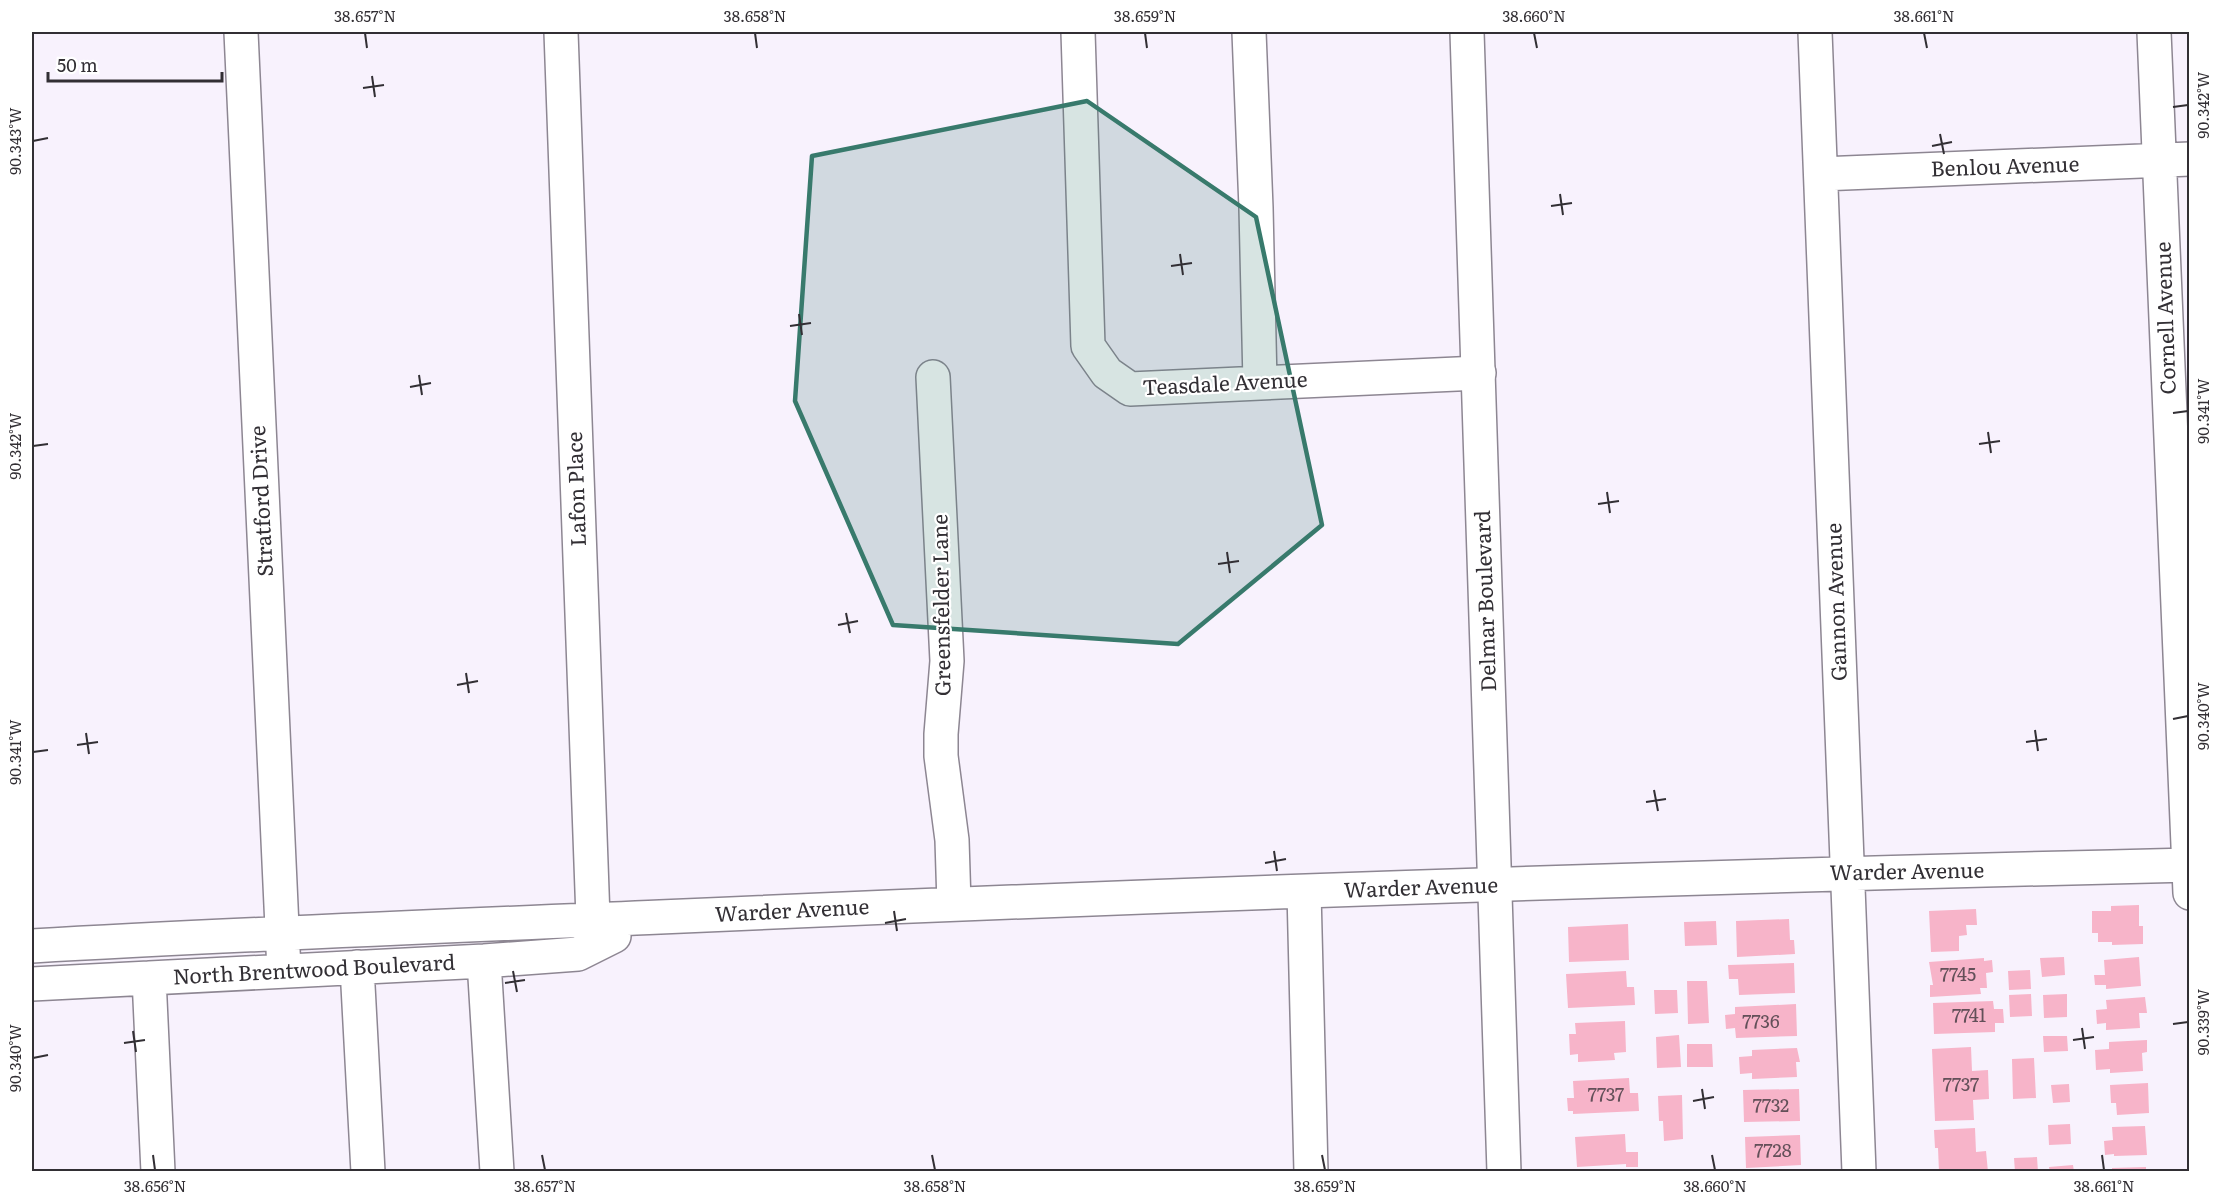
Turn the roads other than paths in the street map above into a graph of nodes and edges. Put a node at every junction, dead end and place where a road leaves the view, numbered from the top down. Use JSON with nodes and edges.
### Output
{"nodes":[{"id":1,"x":241,"y":32,"type":"edge"},
{"id":2,"x":561,"y":32,"type":"edge"},
{"id":3,"x":1078,"y":32,"type":"edge"},
{"id":4,"x":1249,"y":32,"type":"edge"},
{"id":5,"x":1467,"y":32,"type":"edge"},
{"id":6,"x":1815,"y":32,"type":"edge"},
{"id":7,"x":2154,"y":32,"type":"edge"},
{"id":8,"x":2174,"y":160,"type":"edge"},
{"id":9,"x":1821,"y":174,"type":"junction"},
{"id":10,"x":1479,"y":374,"type":"junction"},
{"id":11,"x":933,"y":377,"type":"dead end"},
{"id":12,"x":1260,"y":383,"type":"junction"},
{"id":13,"x":1847,"y":873,"type":"junction"},
{"id":14,"x":2189,"y":875,"type":"edge"},
{"id":15,"x":1494,"y":885,"type":"junction"},
{"id":16,"x":1304,"y":892,"type":"junction"},
{"id":17,"x":954,"y":904,"type":"junction"},
{"id":18,"x":282,"y":932,"type":"junction"},
{"id":19,"x":593,"y":933,"type":"junction"},
{"id":20,"x":32,"y":946,"type":"edge"},
{"id":21,"x":484,"y":961,"type":"junction"},
{"id":22,"x":357,"y":967,"type":"junction"},
{"id":23,"x":285,"y":971,"type":"junction"},
{"id":24,"x":149,"y":978,"type":"junction"},
{"id":25,"x":32,"y":984,"type":"edge"},
{"id":26,"x":158,"y":1172,"type":"edge"},
{"id":27,"x":368,"y":1172,"type":"edge"},
{"id":28,"x":497,"y":1172,"type":"edge"},
{"id":29,"x":1311,"y":1172,"type":"edge"},
{"id":30,"x":1504,"y":1172,"type":"edge"},
{"id":31,"x":1859,"y":1172,"type":"edge"}],
"edges":[{"from":1,"to":18,"type":"street","name":"Stratford Drive"},
{"from":2,"to":19,"type":"street","name":"Lafon Place"},
{"from":3,"to":12,"type":"street","name":"Teasdale Avenue"},
{"from":4,"to":12,"type":"street"},
{"from":5,"to":10,"type":"street","name":"Delmar Boulevard"},
{"from":6,"to":9,"type":"street","name":"Gannon Avenue"},
{"from":7,"to":8,"type":"street","name":"Cornell Avenue"},
{"from":8,"to":9,"type":"street","name":"Benlou Avenue"},
{"from":8,"to":14,"type":"street","name":"Cornell Avenue"},
{"from":9,"to":13,"type":"street","name":"Gannon Avenue"},
{"from":10,"to":12,"type":"street","name":"Teasdale Avenue"},
{"from":10,"to":15,"type":"street","name":"Delmar Boulevard"},
{"from":11,"to":17,"type":"street","name":"Greensfelder Lane"},
{"from":13,"to":14,"type":"street","name":"Warder Avenue"},
{"from":13,"to":15,"type":"street","name":"Warder Avenue"},
{"from":13,"to":31,"type":"street","name":"Gannon Avenue"},
{"from":15,"to":16,"type":"street","name":"Warder Avenue"},
{"from":15,"to":30,"type":"street","name":"Delmar Boulevard"},
{"from":16,"to":17,"type":"street","name":"Warder Avenue"},
{"from":16,"to":29,"type":"street"},
{"from":17,"to":19,"type":"street","name":"Warder Avenue"},
{"from":18,"to":19,"type":"street","name":"North Brentwood Boulevard"},
{"from":18,"to":20,"type":"street","name":"North Brentwood Boulevard"},
{"from":18,"to":23,"type":"street","name":"Stratford Drive"},
{"from":19,"to":21,"type":"street","name":"North Brentwood Boulevard"},
{"from":21,"to":22,"type":"street","name":"North Brentwood Boulevard"},
{"from":21,"to":28,"type":"street"},
{"from":22,"to":23,"type":"street","name":"North Brentwood Boulevard"},
{"from":22,"to":27,"type":"street"},
{"from":23,"to":24,"type":"street","name":"North Brentwood Boulevard"},
{"from":24,"to":25,"type":"street","name":"North Brentwood Boulevard"},
{"from":24,"to":26,"type":"street"}]}
